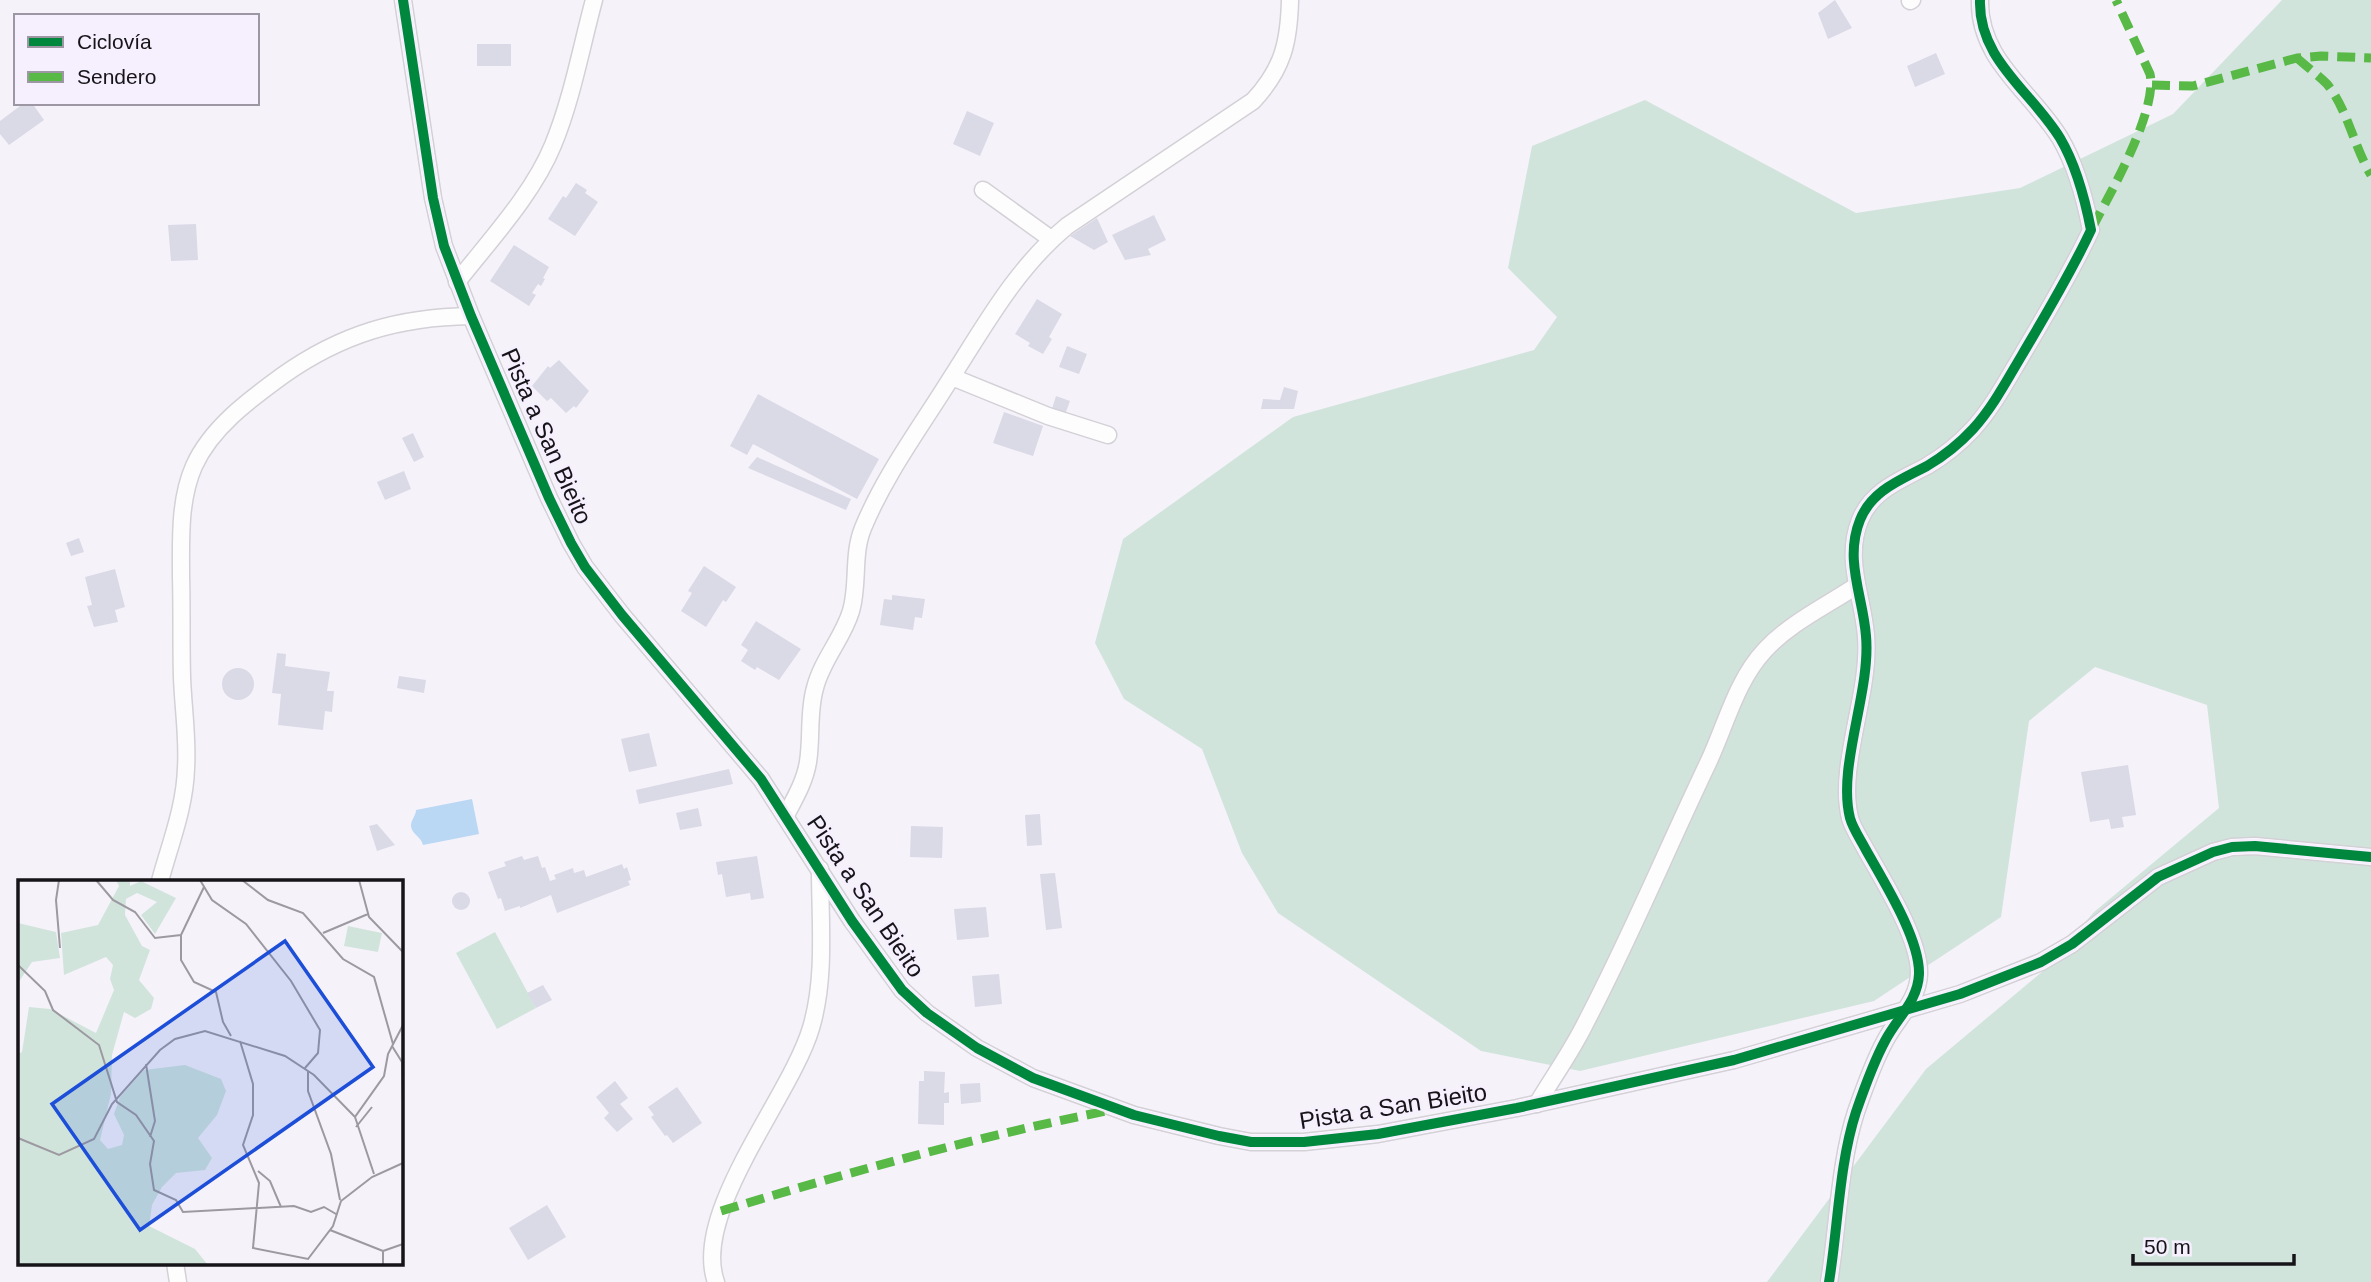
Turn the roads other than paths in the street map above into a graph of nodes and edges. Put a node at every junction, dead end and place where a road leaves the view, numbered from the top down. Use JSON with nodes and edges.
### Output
{"nodes":[{"id":1,"x":403,"y":0,"type":"edge"},
{"id":2,"x":594,"y":0,"type":"edge"},
{"id":3,"x":1290,"y":0,"type":"edge"},
{"id":4,"x":1980,"y":0,"type":"edge"},
{"id":5,"x":983,"y":190,"type":"dead end"},
{"id":6,"x":1051,"y":239,"type":"junction"},
{"id":7,"x":457,"y":282,"type":"junction"},
{"id":8,"x":471,"y":316,"type":"junction"},
{"id":9,"x":952,"y":377,"type":"junction"},
{"id":10,"x":1108,"y":435,"type":"dead end"},
{"id":11,"x":1856,"y":586,"type":"junction"},
{"id":12,"x":786,"y":815,"type":"junction"},
{"id":13,"x":2371,"y":857,"type":"edge"},
{"id":14,"x":820,"y":869,"type":"junction"},
{"id":15,"x":160,"y":880,"type":"edge"},
{"id":16,"x":1905,"y":1011,"type":"junction"},
{"id":17,"x":1537,"y":1104,"type":"junction"},
{"id":18,"x":175,"y":1264,"type":"edge"},
{"id":19,"x":178,"y":1282,"type":"edge"},
{"id":20,"x":716,"y":1282,"type":"edge"},
{"id":21,"x":1829,"y":1282,"type":"edge"}],
"edges":[{"from":1,"to":7,"type":"street","name":"Pista a San Bieito"},
{"from":2,"to":7,"type":"street"},
{"from":3,"to":6,"type":"street"},
{"from":4,"to":11,"type":"street"},
{"from":5,"to":6,"type":"street"},
{"from":6,"to":9,"type":"street"},
{"from":7,"to":8,"type":"street","name":"Pista a San Bieito"},
{"from":8,"to":12,"type":"street","name":"Pista a San Bieito"},
{"from":8,"to":15,"type":"street"},
{"from":9,"to":10,"type":"street"},
{"from":9,"to":12,"type":"street"},
{"from":11,"to":16,"type":"street"},
{"from":11,"to":17,"type":"street"},
{"from":12,"to":14,"type":"street","name":"Pista a San Bieito"},
{"from":13,"to":16,"type":"street","name":"Pista a San Bieito"},
{"from":14,"to":17,"type":"street","name":"Pista a San Bieito"},
{"from":14,"to":20,"type":"street"},
{"from":16,"to":17,"type":"street","name":"Pista a San Bieito"},
{"from":16,"to":21,"type":"street"},
{"from":18,"to":19,"type":"street"}]}
